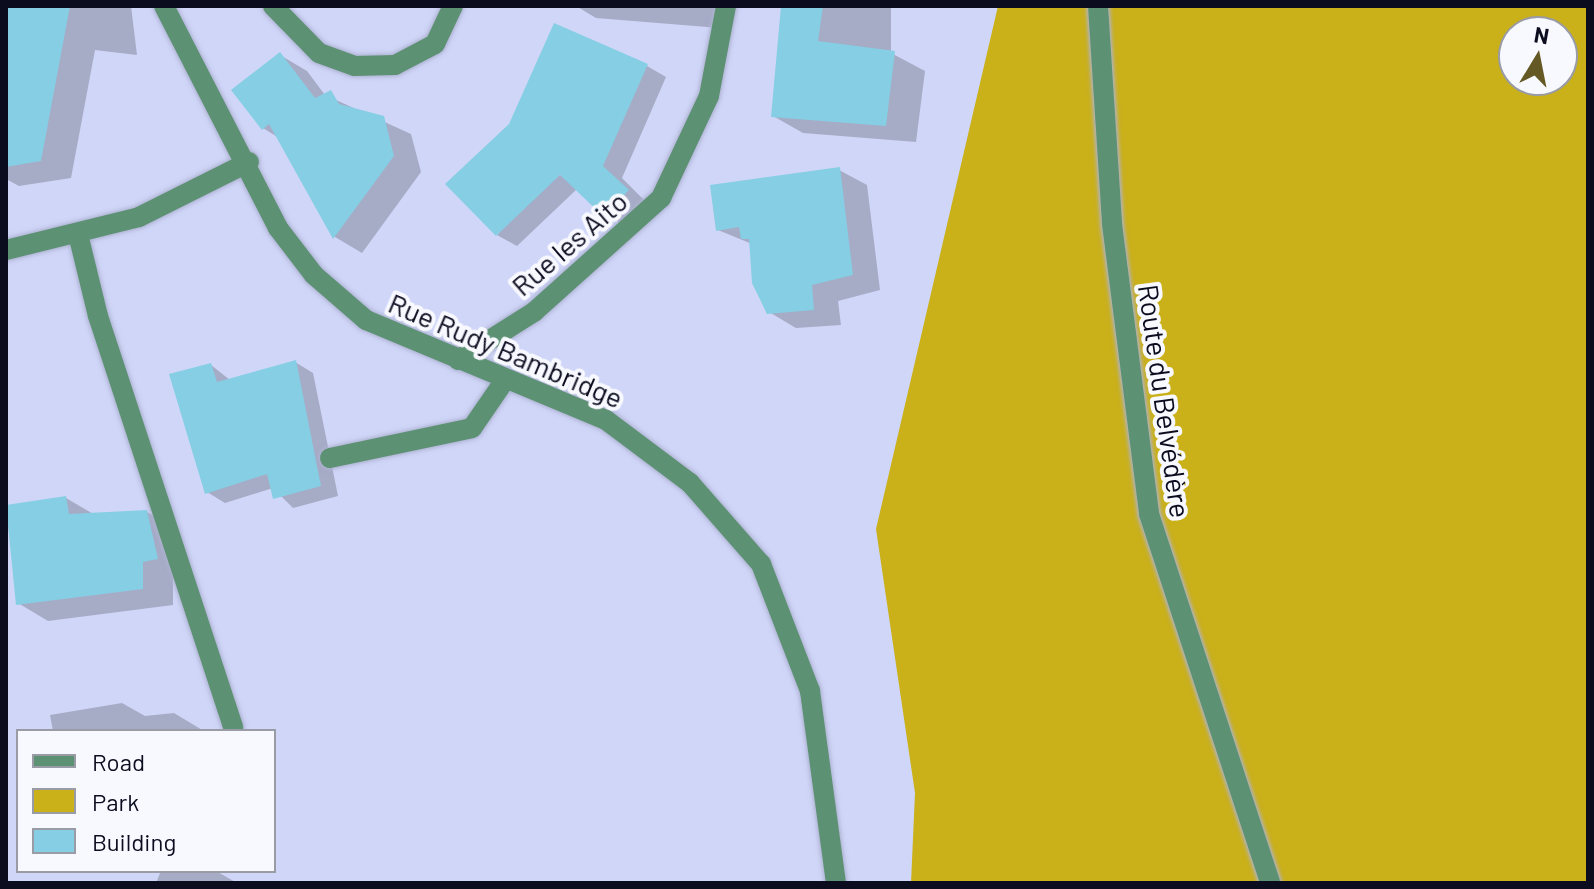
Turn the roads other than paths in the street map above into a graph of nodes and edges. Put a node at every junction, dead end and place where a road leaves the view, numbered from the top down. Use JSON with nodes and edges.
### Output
{"nodes":[{"id":1,"x":164,"y":6,"type":"edge"},
{"id":2,"x":273,"y":6,"type":"edge"},
{"id":3,"x":453,"y":6,"type":"edge"},
{"id":4,"x":726,"y":6,"type":"edge"},
{"id":5,"x":1098,"y":6,"type":"edge"},
{"id":6,"x":249,"y":162,"type":"junction"},
{"id":7,"x":78,"y":234,"type":"junction"},
{"id":8,"x":6,"y":250,"type":"edge"},
{"id":9,"x":458,"y":360,"type":"junction"},
{"id":10,"x":505,"y":380,"type":"junction"},
{"id":11,"x":330,"y":458,"type":"dead end"},
{"id":12,"x":233,"y":727,"type":"dead end"},
{"id":13,"x":836,"y":883,"type":"edge"},
{"id":14,"x":1270,"y":883,"type":"edge"}],
"edges":[{"from":1,"to":6,"type":"street","name":"Rue Rudy Bambridge"},
{"from":2,"to":3,"type":"street"},
{"from":4,"to":9,"type":"street","name":"Rue les Aito"},
{"from":5,"to":14,"type":"street","name":"Route du Belvédère"},
{"from":6,"to":7,"type":"street"},
{"from":6,"to":9,"type":"street","name":"Rue Rudy Bambridge"},
{"from":7,"to":8,"type":"street"},
{"from":7,"to":12,"type":"street"},
{"from":9,"to":10,"type":"street","name":"Rue Rudy Bambridge"},
{"from":10,"to":11,"type":"street"},
{"from":10,"to":13,"type":"street","name":"Rue Rudy Bambridge"}]}
